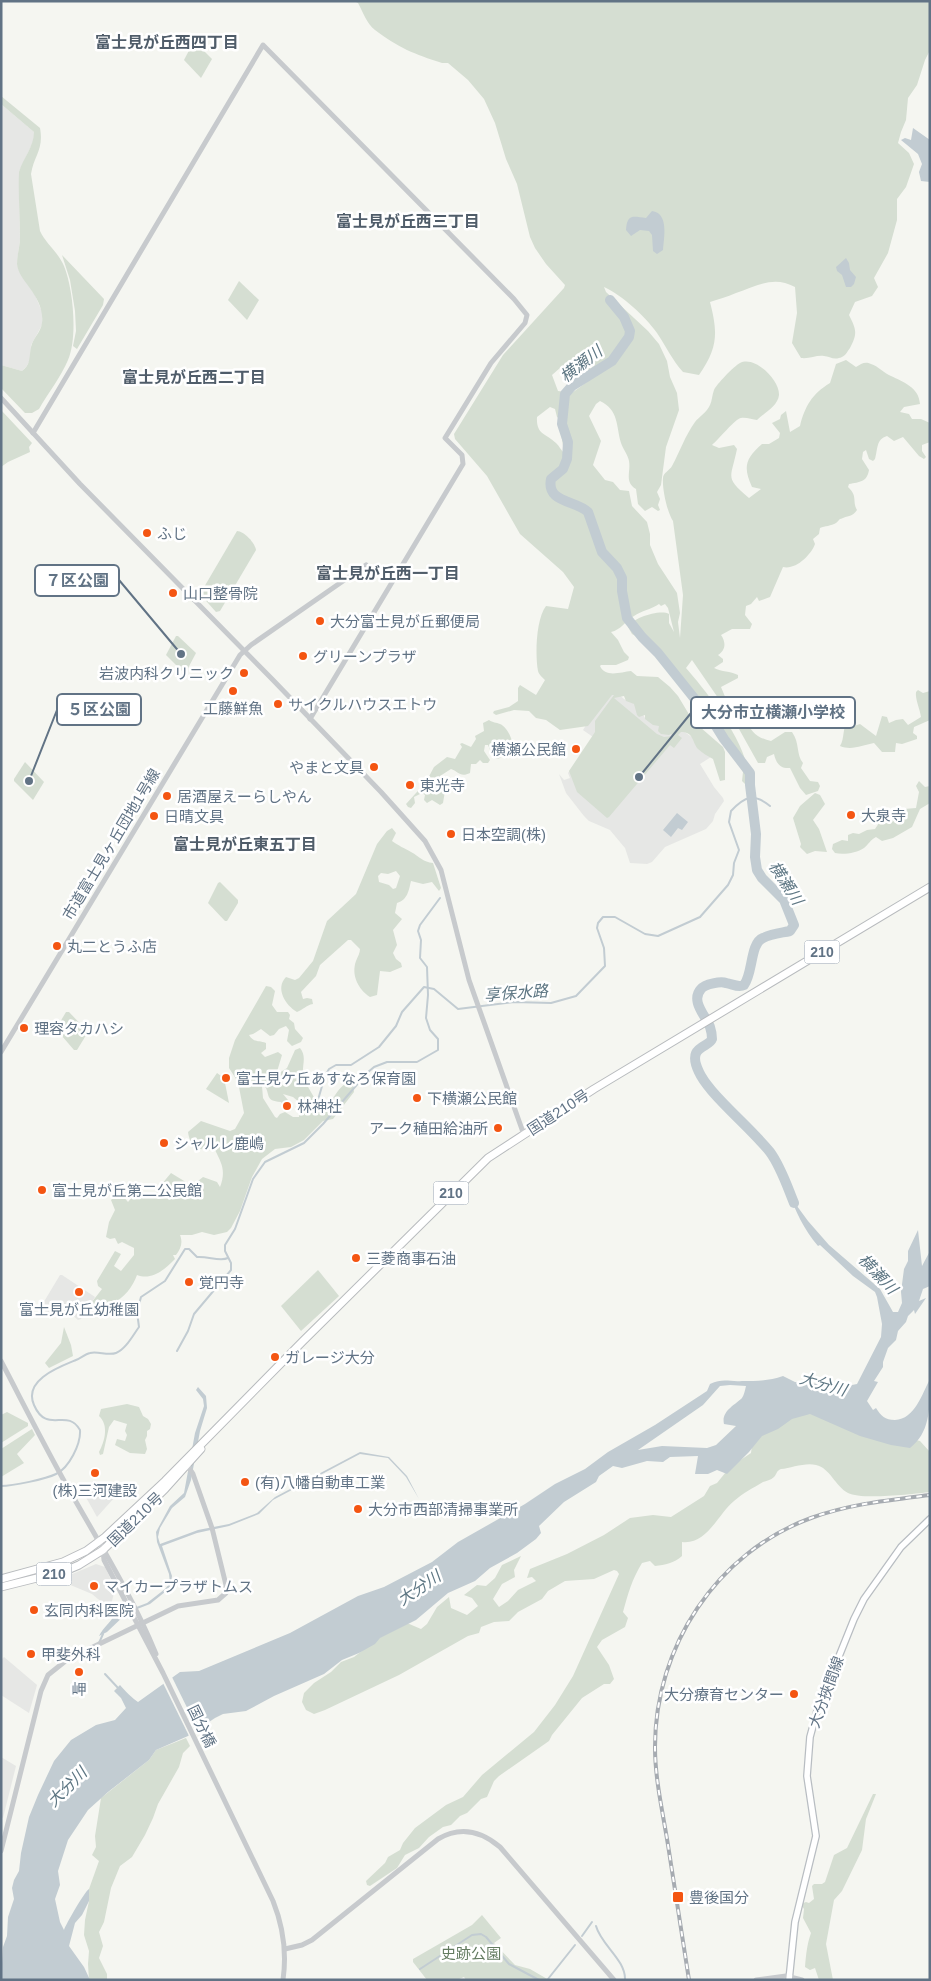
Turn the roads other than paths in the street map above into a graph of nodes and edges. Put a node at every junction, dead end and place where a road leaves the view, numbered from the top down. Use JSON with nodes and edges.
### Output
{"nodes":[{"id":1,"x":1,"y":398,"type":"edge"},
{"id":2,"x":33,"y":433,"type":"junction"},
{"id":3,"x":366,"y":565,"type":"dead end"},
{"id":4,"x":244,"y":650,"type":"junction"},
{"id":5,"x":310,"y":719,"type":"junction"},
{"id":6,"x":930,"y":887,"type":"edge"},
{"id":7,"x":1,"y":1052,"type":"edge"},
{"id":8,"x":524,"y":1135,"type":"junction"},
{"id":9,"x":1,"y":1361,"type":"edge"},
{"id":10,"x":238,"y":1405,"type":"junction"},
{"id":11,"x":187,"y":1466,"type":"junction"},
{"id":12,"x":930,"y":1519,"type":"edge"},
{"id":13,"x":100,"y":1542,"type":"junction"},
{"id":14,"x":103,"y":1550,"type":"junction"},
{"id":15,"x":1,"y":1579,"type":"edge"},
{"id":16,"x":1,"y":1588,"type":"edge"},
{"id":17,"x":139,"y":1623,"type":"junction"},
{"id":18,"x":1,"y":1851,"type":"edge"},
{"id":19,"x":284,"y":1949,"type":"junction"},
{"id":20,"x":789,"y":1978,"type":"edge"},
{"id":21,"x":283,"y":1980,"type":"edge"},
{"id":22,"x":614,"y":1980,"type":"edge"},
{"id":23,"x":756,"y":1980,"type":"edge"},
{"id":24,"x":802,"y":1980,"type":"edge"}],
"edges":[{"from":1,"to":2,"type":"street"},
{"from":2,"to":4,"type":"street"},
{"from":2,"to":5,"type":"street"},
{"from":3,"to":4,"type":"street"},
{"from":4,"to":5,"type":"street"},
{"from":4,"to":7,"type":"street","name":"市道富士見ヶ丘団地1号線"},
{"from":5,"to":8,"type":"street"},
{"from":6,"to":8,"type":"highway","name":"国道210号","number":"210"},
{"from":8,"to":10,"type":"highway","name":"国道210号","number":"210"},
{"from":9,"to":13,"type":"street"},
{"from":10,"to":11,"type":"highway","name":"国道210号","number":"210"},
{"from":10,"to":13,"type":"highway","name":"国道210号","number":"210"},
{"from":11,"to":14,"type":"highway","name":"国道210号","number":"210"},
{"from":11,"to":17,"type":"street"},
{"from":12,"to":20,"type":"main road","name":"大分挾間線"},
{"from":13,"to":14,"type":"street"},
{"from":13,"to":15,"type":"highway","name":"国道210号","number":"210"},
{"from":14,"to":16,"type":"highway","name":"国道210号","number":"210"},
{"from":14,"to":17,"type":"street","name":"国分橋"},
{"from":17,"to":18,"type":"street"},
{"from":17,"to":19,"type":"street","name":"国分橋"},
{"from":19,"to":21,"type":"street","name":"国分橋"},
{"from":19,"to":22,"type":"street"},
{"from":20,"to":23,"type":"street"},
{"from":20,"to":24,"type":"street"}]}
